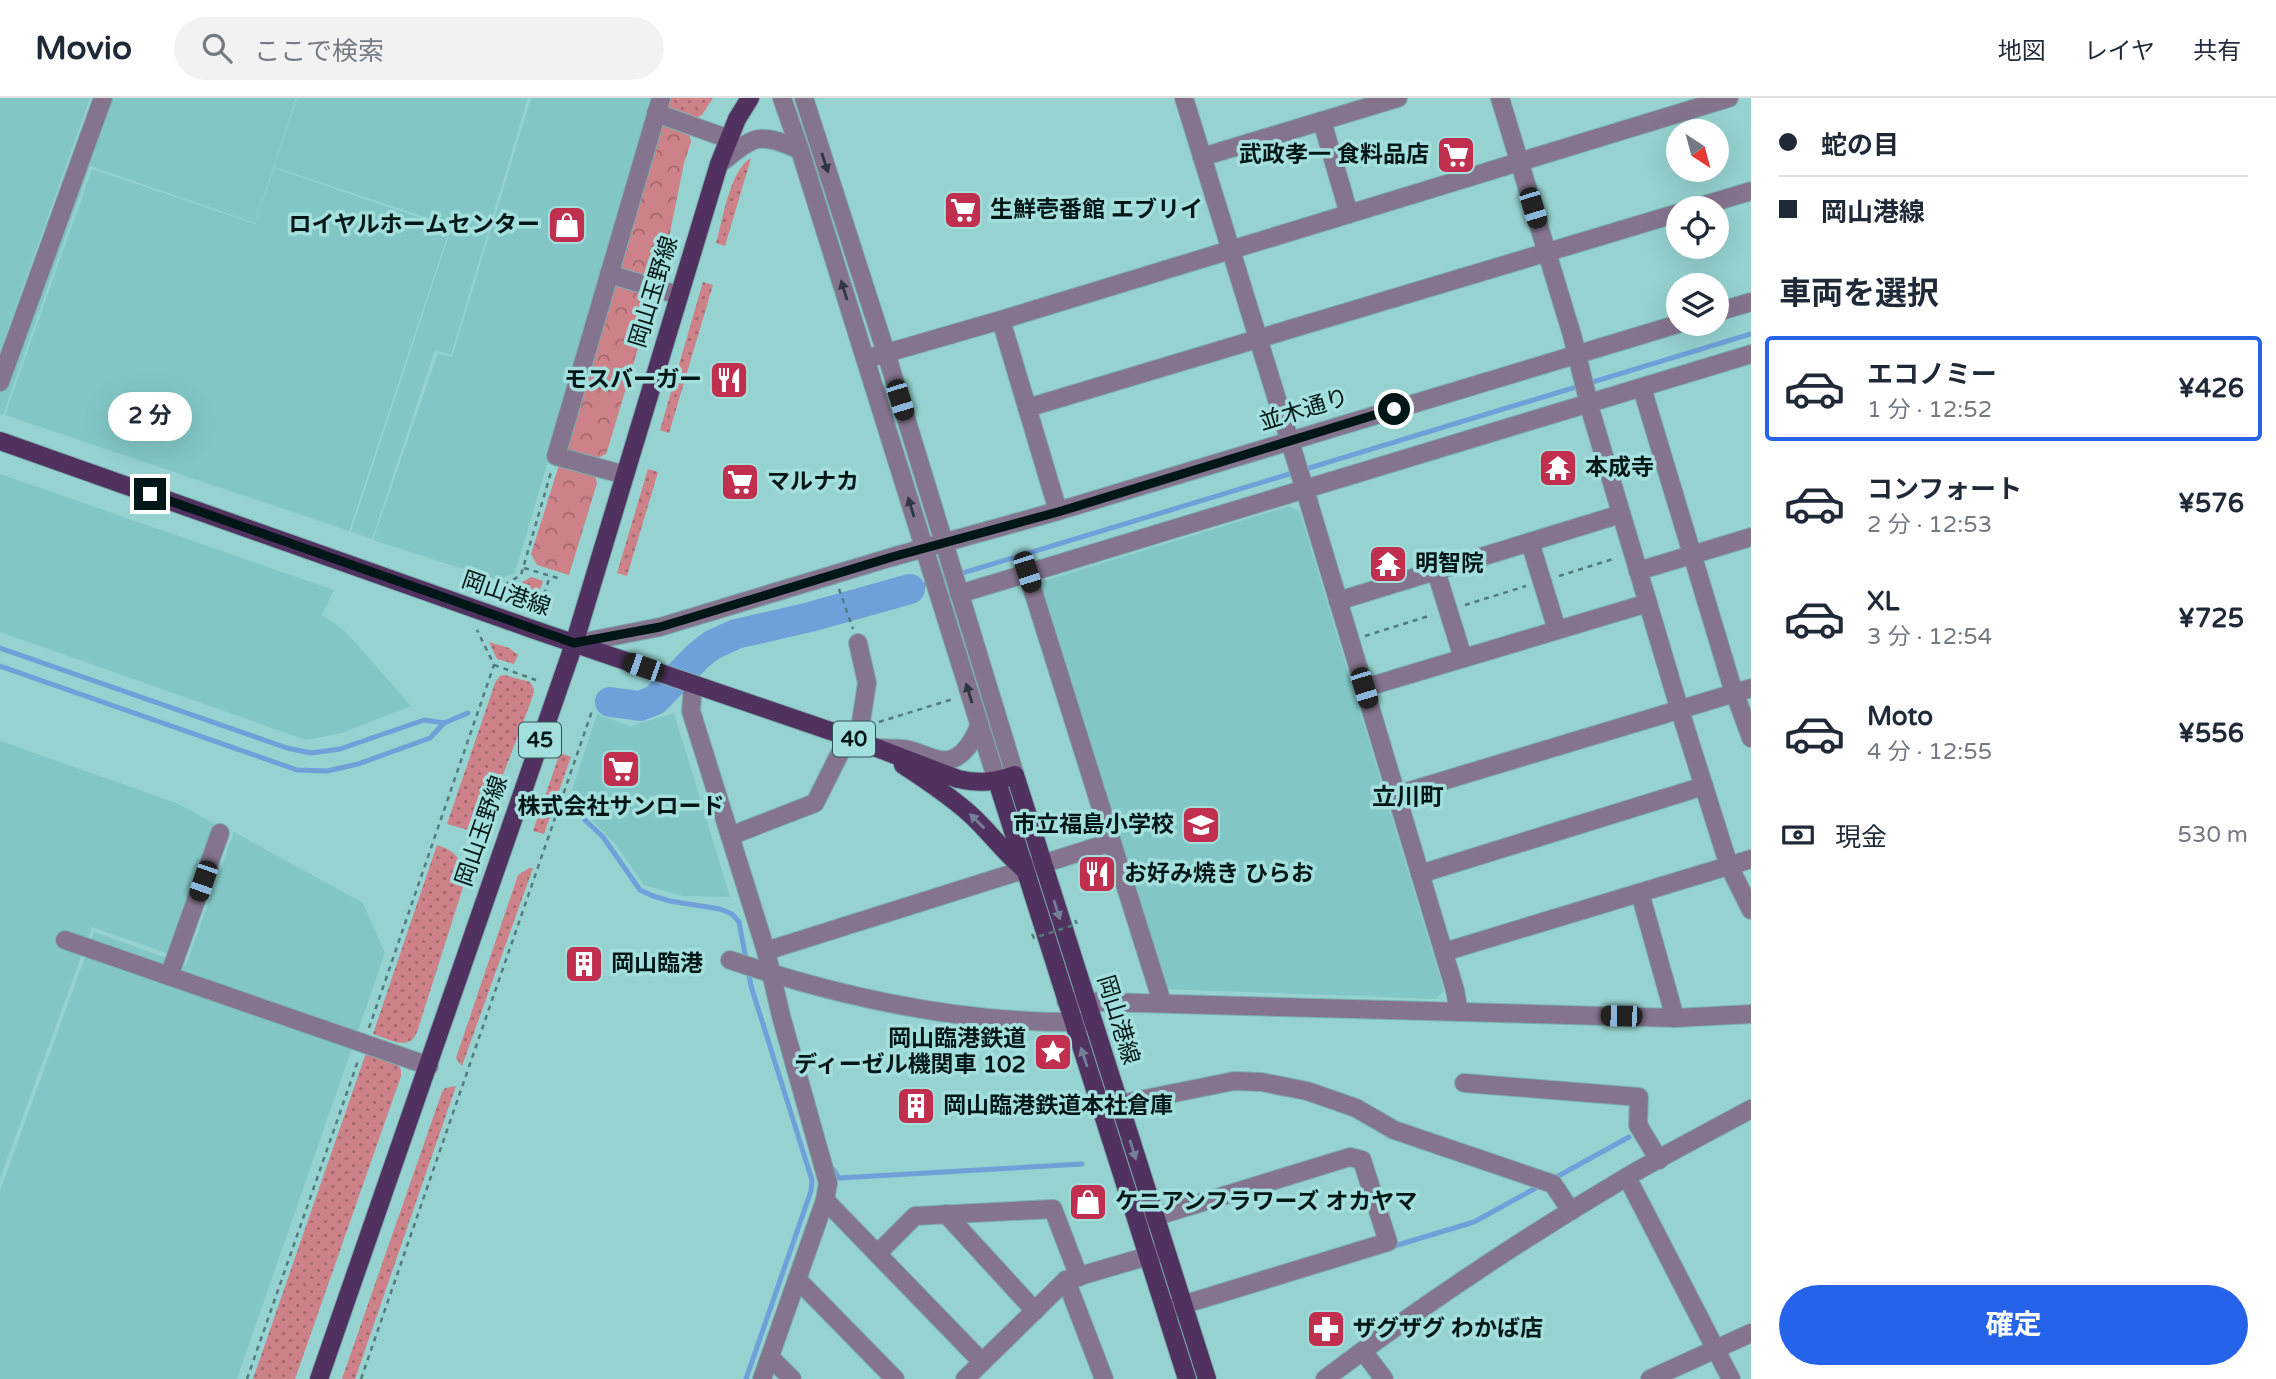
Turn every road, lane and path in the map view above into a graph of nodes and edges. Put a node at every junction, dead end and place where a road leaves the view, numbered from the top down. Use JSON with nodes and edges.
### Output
{"nodes":[{"id":1,"x":103,"y":98,"type":"edge"},
{"id":2,"x":750,"y":98,"type":"edge"},
{"id":3,"x":782,"y":98,"type":"edge"},
{"id":4,"x":804,"y":98,"type":"edge"},
{"id":5,"x":1184,"y":98,"type":"edge"},
{"id":6,"x":1398,"y":98,"type":"edge"},
{"id":7,"x":1500,"y":98,"type":"edge"},
{"id":8,"x":1729,"y":98,"type":"edge"},
{"id":9,"x":659,"y":105,"type":"edge"},
{"id":10,"x":1322,"y":121,"type":"junction"},
{"id":11,"x":729,"y":139,"type":"junction"},
{"id":12,"x":800,"y":150,"type":"junction"},
{"id":13,"x":1202,"y":157,"type":"junction"},
{"id":14,"x":1520,"y":163,"type":"junction"},
{"id":15,"x":719,"y":164,"type":"junction"},
{"id":16,"x":1751,"y":191,"type":"edge"},
{"id":17,"x":1729,"y":198,"type":"edge"},
{"id":18,"x":1349,"y":214,"type":"junction"},
{"id":19,"x":1666,"y":217,"type":"edge"},
{"id":20,"x":1231,"y":250,"type":"junction"},
{"id":21,"x":1547,"y":253,"type":"junction"},
{"id":22,"x":609,"y":274,"type":"junction"},
{"id":23,"x":678,"y":295,"type":"junction"},
{"id":24,"x":1751,"y":302,"type":"edge"},
{"id":25,"x":1729,"y":308,"type":"edge"},
{"id":26,"x":1001,"y":320,"type":"junction"},
{"id":27,"x":1666,"y":328,"type":"edge"},
{"id":28,"x":1258,"y":339,"type":"junction"},
{"id":29,"x":886,"y":353,"type":"junction"},
{"id":30,"x":1576,"y":354,"type":"junction"},
{"id":31,"x":1751,"y":356,"type":"edge"},
{"id":32,"x":866,"y":359,"type":"junction"},
{"id":33,"x":0,"y":382,"type":"edge"},
{"id":34,"x":1642,"y":388,"type":"junction"},
{"id":35,"x":1588,"y":399,"type":"junction"},
{"id":36,"x":1027,"y":408,"type":"junction"},
{"id":37,"x":1289,"y":440,"type":"junction"},
{"id":38,"x":0,"y":441,"type":"edge"},
{"id":39,"x":556,"y":456,"type":"junction"},
{"id":40,"x":625,"y":475,"type":"junction"},
{"id":41,"x":1303,"y":484,"type":"junction"},
{"id":42,"x":1058,"y":512,"type":"junction"},
{"id":43,"x":1621,"y":514,"type":"junction"},
{"id":44,"x":1751,"y":537,"type":"edge"},
{"id":45,"x":1530,"y":542,"type":"junction"},
{"id":46,"x":943,"y":543,"type":"junction"},
{"id":47,"x":923,"y":549,"type":"junction"},
{"id":48,"x":1693,"y":555,"type":"junction"},
{"id":49,"x":1635,"y":562,"type":"junction"},
{"id":50,"x":523,"y":568,"type":"junction"},
{"id":51,"x":1436,"y":571,"type":"junction"},
{"id":52,"x":1027,"y":572,"type":"junction"},
{"id":53,"x":550,"y":576,"type":"junction"},
{"id":54,"x":561,"y":579,"type":"dead end"},
{"id":55,"x":1542,"y":581,"type":"junction"},
{"id":56,"x":955,"y":582,"type":"junction"},
{"id":57,"x":839,"y":589,"type":"dead end"},
{"id":58,"x":496,"y":590,"type":"dead end"},
{"id":59,"x":1338,"y":601,"type":"junction"},
{"id":60,"x":1647,"y":603,"type":"junction"},
{"id":61,"x":541,"y":604,"type":"dead end"},
{"id":62,"x":1448,"y":610,"type":"junction"},
{"id":63,"x":477,"y":630,"type":"dead end"},
{"id":64,"x":1558,"y":630,"type":"junction"},
{"id":65,"x":855,"y":637,"type":"joint"},
{"id":66,"x":1350,"y":641,"type":"junction"},
{"id":67,"x":574,"y":643,"type":"junction"},
{"id":68,"x":1463,"y":658,"type":"junction"},
{"id":69,"x":494,"y":665,"type":"junction"},
{"id":70,"x":536,"y":680,"type":"dead end"},
{"id":71,"x":693,"y":684,"type":"junction"},
{"id":72,"x":1364,"y":688,"type":"junction"},
{"id":73,"x":1743,"y":690,"type":"edge"},
{"id":74,"x":953,"y":699,"type":"dead end"},
{"id":75,"x":1680,"y":710,"type":"junction"},
{"id":76,"x":592,"y":711,"type":"dead end"},
{"id":77,"x":862,"y":722,"type":"junction"},
{"id":78,"x":979,"y":726,"type":"junction"},
{"id":79,"x":1751,"y":738,"type":"edge"},
{"id":80,"x":853,"y":739,"type":"junction"},
{"id":81,"x":878,"y":748,"type":"junction"},
{"id":82,"x":1015,"y":775,"type":"junction"},
{"id":83,"x":997,"y":781,"type":"junction"},
{"id":84,"x":1704,"y":786,"type":"junction"},
{"id":85,"x":1396,"y":795,"type":"junction"},
{"id":86,"x":220,"y":833,"type":"dead end"},
{"id":87,"x":730,"y":835,"type":"junction"},
{"id":88,"x":1112,"y":842,"type":"junction"},
{"id":89,"x":1751,"y":859,"type":"edge"},
{"id":90,"x":1043,"y":864,"type":"junction"},
{"id":91,"x":1729,"y":866,"type":"junction"},
{"id":92,"x":1025,"y":870,"type":"junction"},
{"id":93,"x":1420,"y":874,"type":"junction"},
{"id":94,"x":1640,"y":892,"type":"junction"},
{"id":95,"x":1751,"y":910,"type":"edge"},
{"id":96,"x":1075,"y":920,"type":"dead end"},
{"id":97,"x":1032,"y":934,"type":"dead end"},
{"id":98,"x":65,"y":940,"type":"dead end"},
{"id":99,"x":766,"y":951,"type":"junction"},
{"id":100,"x":1444,"y":952,"type":"junction"},
{"id":101,"x":730,"y":960,"type":"dead end"},
{"id":102,"x":765,"y":972,"type":"junction"},
{"id":103,"x":169,"y":976,"type":"junction"},
{"id":104,"x":1066,"y":1001,"type":"junction"},
{"id":105,"x":1086,"y":1001,"type":"junction"},
{"id":106,"x":1162,"y":1002,"type":"junction"},
{"id":107,"x":1459,"y":1012,"type":"junction"},
{"id":108,"x":1751,"y":1014,"type":"edge"},
{"id":109,"x":1675,"y":1018,"type":"junction"},
{"id":110,"x":1073,"y":1022,"type":"junction"},
{"id":111,"x":1093,"y":1022,"type":"junction"},
{"id":112,"x":364,"y":1044,"type":"junction"},
{"id":113,"x":429,"y":1066,"type":"junction"},
{"id":114,"x":1464,"y":1083,"type":"dead end"},
{"id":115,"x":1109,"y":1105,"type":"junction"},
{"id":116,"x":1751,"y":1109,"type":"edge"},
{"id":117,"x":1659,"y":1160,"type":"junction"},
{"id":118,"x":1627,"y":1177,"type":"junction"},
{"id":119,"x":825,"y":1200,"type":"junction"},
{"id":120,"x":1571,"y":1211,"type":"junction"},
{"id":121,"x":946,"y":1214,"type":"junction"},
{"id":122,"x":1145,"y":1219,"type":"junction"},
{"id":123,"x":877,"y":1254,"type":"junction"},
{"id":124,"x":1157,"y":1254,"type":"junction"},
{"id":125,"x":797,"y":1279,"type":"junction"},
{"id":126,"x":1073,"y":1279,"type":"junction"},
{"id":127,"x":1174,"y":1307,"type":"junction"},
{"id":128,"x":1035,"y":1311,"type":"junction"},
{"id":129,"x":1751,"y":1333,"type":"edge"},
{"id":130,"x":1716,"y":1349,"type":"junction"},
{"id":131,"x":1363,"y":1351,"type":"junction"},
{"id":132,"x":770,"y":1357,"type":"junction"},
{"id":133,"x":982,"y":1362,"type":"junction"},
{"id":134,"x":1099,"y":1376,"type":"edge"},
{"id":135,"x":247,"y":1379,"type":"edge"},
{"id":136,"x":319,"y":1379,"type":"edge"},
{"id":137,"x":361,"y":1379,"type":"edge"},
{"id":138,"x":762,"y":1379,"type":"edge"},
{"id":139,"x":792,"y":1379,"type":"edge"},
{"id":140,"x":895,"y":1379,"type":"edge"},
{"id":141,"x":965,"y":1379,"type":"edge"},
{"id":142,"x":1187,"y":1379,"type":"edge"},
{"id":143,"x":1206,"y":1379,"type":"edge"},
{"id":144,"x":1325,"y":1379,"type":"edge"},
{"id":145,"x":1384,"y":1379,"type":"edge"},
{"id":146,"x":1650,"y":1379,"type":"edge"},
{"id":147,"x":1731,"y":1379,"type":"edge"}],
"edges":[{"from":1,"to":33,"type":"street"},
{"from":2,"to":11,"type":"main road","name":"岡山玉野線","number":"45"},
{"from":3,"to":12,"type":"street"},
{"from":4,"to":29,"type":"street","one_way":true},
{"from":5,"to":13,"type":"street"},
{"from":6,"to":10,"type":"street"},
{"from":7,"to":14,"type":"street"},
{"from":8,"to":14,"type":"street"},
{"from":9,"to":11,"type":"street"},
{"from":9,"to":22,"type":"street"},
{"from":10,"to":13,"type":"street"},
{"from":10,"to":18,"type":"street"},
{"from":11,"to":15,"type":"main road","name":"岡山玉野線","number":"45"},
{"from":12,"to":15,"type":"street"},
{"from":32,"to":12,"type":"street","one_way":true},
{"from":13,"to":20,"type":"street"},
{"from":14,"to":18,"type":"street"},
{"from":14,"to":21,"type":"street"},
{"from":15,"to":23,"type":"main road","name":"岡山玉野線","number":"45"},
{"from":16,"to":17,"type":"street"},
{"from":18,"to":20,"type":"street"},
{"from":19,"to":21,"type":"street"},
{"from":20,"to":26,"type":"street"},
{"from":20,"to":28,"type":"street"},
{"from":21,"to":28,"type":"street"},
{"from":21,"to":30,"type":"street"},
{"from":22,"to":23,"type":"street"},
{"from":22,"to":39,"type":"street"},
{"from":23,"to":40,"type":"main road","name":"岡山玉野線","number":"45"},
{"from":24,"to":25,"type":"street"},
{"from":26,"to":29,"type":"street"},
{"from":26,"to":36,"type":"street"},
{"from":27,"to":30,"type":"street","name":"並木通り"},
{"from":28,"to":36,"type":"street"},
{"from":28,"to":37,"type":"street"},
{"from":29,"to":32,"type":"street"},
{"from":29,"to":46,"type":"street"},
{"from":30,"to":35,"type":"street"},
{"from":30,"to":37,"type":"street","name":"並木通り"},
{"from":31,"to":34,"type":"street"},
{"from":47,"to":32,"type":"street","one_way":true},
{"from":34,"to":35,"type":"street"},
{"from":34,"to":48,"type":"street"},
{"from":35,"to":41,"type":"street"},
{"from":35,"to":43,"type":"street"},
{"from":36,"to":42,"type":"street"},
{"from":37,"to":41,"type":"street"},
{"from":37,"to":42,"type":"street","name":"並木通り"},
{"from":38,"to":67,"type":"main road","name":"岡山港線","number":"40"},
{"from":39,"to":40,"type":"street"},
{"from":39,"to":50,"type":"path"},
{"from":40,"to":67,"type":"main road","name":"岡山玉野線","number":"45"},
{"from":41,"to":52,"type":"street"},
{"from":41,"to":59,"type":"street"},
{"from":42,"to":46,"type":"street","name":"並木通り"},
{"from":43,"to":45,"type":"street"},
{"from":43,"to":49,"type":"street"},
{"from":44,"to":48,"type":"street"},
{"from":45,"to":51,"type":"street"},
{"from":45,"to":55,"type":"street"},
{"from":46,"to":47,"type":"street","name":"並木通り"},
{"from":46,"to":56,"type":"street"},
{"from":47,"to":67,"type":"street","name":"並木通り"},
{"from":78,"to":47,"type":"street","one_way":true},
{"from":48,"to":49,"type":"street"},
{"from":48,"to":73,"type":"street"},
{"from":49,"to":55,"type":"path"},
{"from":49,"to":60,"type":"street"},
{"from":50,"to":53,"type":"path"},
{"from":50,"to":58,"type":"path"},
{"from":51,"to":59,"type":"street"},
{"from":51,"to":62,"type":"street"},
{"from":52,"to":56,"type":"street"},
{"from":52,"to":88,"type":"street"},
{"from":53,"to":54,"type":"path"},
{"from":53,"to":61,"type":"path"},
{"from":55,"to":62,"type":"path"},
{"from":55,"to":64,"type":"street"},
{"from":56,"to":82,"type":"street"},
{"from":57,"to":65,"type":"path"},
{"from":59,"to":66,"type":"street"},
{"from":60,"to":64,"type":"street"},
{"from":60,"to":75,"type":"street"},
{"from":62,"to":66,"type":"path"},
{"from":62,"to":68,"type":"street"},
{"from":63,"to":69,"type":"path"},
{"from":64,"to":68,"type":"street"},
{"from":65,"to":77,"type":"street"},
{"from":66,"to":72,"type":"street"},
{"from":67,"to":71,"type":"main road","name":"岡山港線","number":"40"},
{"from":67,"to":113,"type":"main road","name":"岡山玉野線","number":"45"},
{"from":68,"to":72,"type":"street"},
{"from":69,"to":70,"type":"path"},
{"from":69,"to":112,"type":"path"},
{"from":71,"to":80,"type":"main road","name":"岡山港線","number":"40"},
{"from":71,"to":87,"type":"street"},
{"from":72,"to":85,"type":"street"},
{"from":73,"to":75,"type":"street"},
{"from":73,"to":79,"type":"street"},
{"from":74,"to":77,"type":"path"},
{"from":75,"to":84,"type":"street"},
{"from":75,"to":85,"type":"street"},
{"from":76,"to":137,"type":"path"},
{"from":77,"to":80,"type":"street"},
{"from":78,"to":81,"type":"street"},
{"from":78,"to":83,"type":"street"},
{"from":80,"to":81,"type":"main road","name":"岡山港線","number":"40"},
{"from":80,"to":87,"type":"street"},
{"from":81,"to":83,"type":"main road","name":"岡山港線","number":"40"},
{"from":92,"to":81,"type":"main road","number":"40","one_way":true},
{"from":82,"to":83,"type":"main road","name":"岡山港線","number":"40"},
{"from":82,"to":90,"type":"main road","name":"岡山港線"},
{"from":83,"to":92,"type":"main road","name":"岡山港線"},
{"from":84,"to":91,"type":"street"},
{"from":84,"to":93,"type":"street"},
{"from":85,"to":93,"type":"street"},
{"from":86,"to":103,"type":"street"},
{"from":87,"to":99,"type":"street"},
{"from":88,"to":90,"type":"street"},
{"from":88,"to":106,"type":"street"},
{"from":89,"to":91,"type":"street"},
{"from":90,"to":92,"type":"street"},
{"from":90,"to":105,"type":"main road","name":"岡山港線","one_way":true},
{"from":91,"to":94,"type":"street"},
{"from":91,"to":95,"type":"street"},
{"from":92,"to":99,"type":"street"},
{"from":92,"to":104,"type":"main road","name":"岡山港線"},
{"from":93,"to":100,"type":"street"},
{"from":94,"to":100,"type":"street"},
{"from":94,"to":109,"type":"street"},
{"from":96,"to":97,"type":"path","bridge":true},
{"from":98,"to":103,"type":"street"},
{"from":99,"to":102,"type":"street"},
{"from":100,"to":107,"type":"street"},
{"from":101,"to":102,"type":"street"},
{"from":102,"to":110,"type":"street"},
{"from":102,"to":119,"type":"street"},
{"from":103,"to":112,"type":"street"},
{"from":104,"to":105,"type":"street"},
{"from":104,"to":110,"type":"main road","name":"岡山港線"},
{"from":105,"to":106,"type":"street"},
{"from":105,"to":111,"type":"main road","name":"岡山港線"},
{"from":106,"to":107,"type":"street"},
{"from":107,"to":109,"type":"street"},
{"from":108,"to":109,"type":"street"},
{"from":110,"to":111,"type":"street"},
{"from":115,"to":110,"type":"main road","name":"岡山港線","one_way":true},
{"from":111,"to":115,"type":"main road","name":"岡山港線"},
{"from":112,"to":113,"type":"street"},
{"from":112,"to":135,"type":"path"},
{"from":113,"to":136,"type":"main road","name":"岡山玉野線","number":"45"},
{"from":114,"to":117,"type":"street"},
{"from":115,"to":120,"type":"street"},
{"from":115,"to":122,"type":"main road","name":"岡山港線"},
{"from":116,"to":117,"type":"street"},
{"from":117,"to":118,"type":"street"},
{"from":118,"to":120,"type":"street"},
{"from":118,"to":130,"type":"street"},
{"from":119,"to":123,"type":"street"},
{"from":119,"to":125,"type":"street"},
{"from":120,"to":131,"type":"street"},
{"from":121,"to":123,"type":"street"},
{"from":121,"to":126,"type":"street"},
{"from":121,"to":128,"type":"street"},
{"from":122,"to":124,"type":"main road","name":"岡山港線"},
{"from":122,"to":127,"type":"street"},
{"from":123,"to":133,"type":"street"},
{"from":124,"to":126,"type":"street"},
{"from":124,"to":127,"type":"main road","name":"岡山港線"},
{"from":125,"to":132,"type":"street"},
{"from":125,"to":140,"type":"street"},
{"from":126,"to":128,"type":"street"},
{"from":126,"to":134,"type":"street"},
{"from":127,"to":142,"type":"main road","name":"岡山港線"},
{"from":127,"to":143,"type":"main road","name":"岡山港線"},
{"from":128,"to":133,"type":"street"},
{"from":129,"to":130,"type":"street"},
{"from":130,"to":146,"type":"street"},
{"from":130,"to":147,"type":"street"},
{"from":131,"to":144,"type":"street"},
{"from":131,"to":145,"type":"street"},
{"from":132,"to":138,"type":"street"},
{"from":132,"to":139,"type":"street"},
{"from":133,"to":141,"type":"street"}]}
